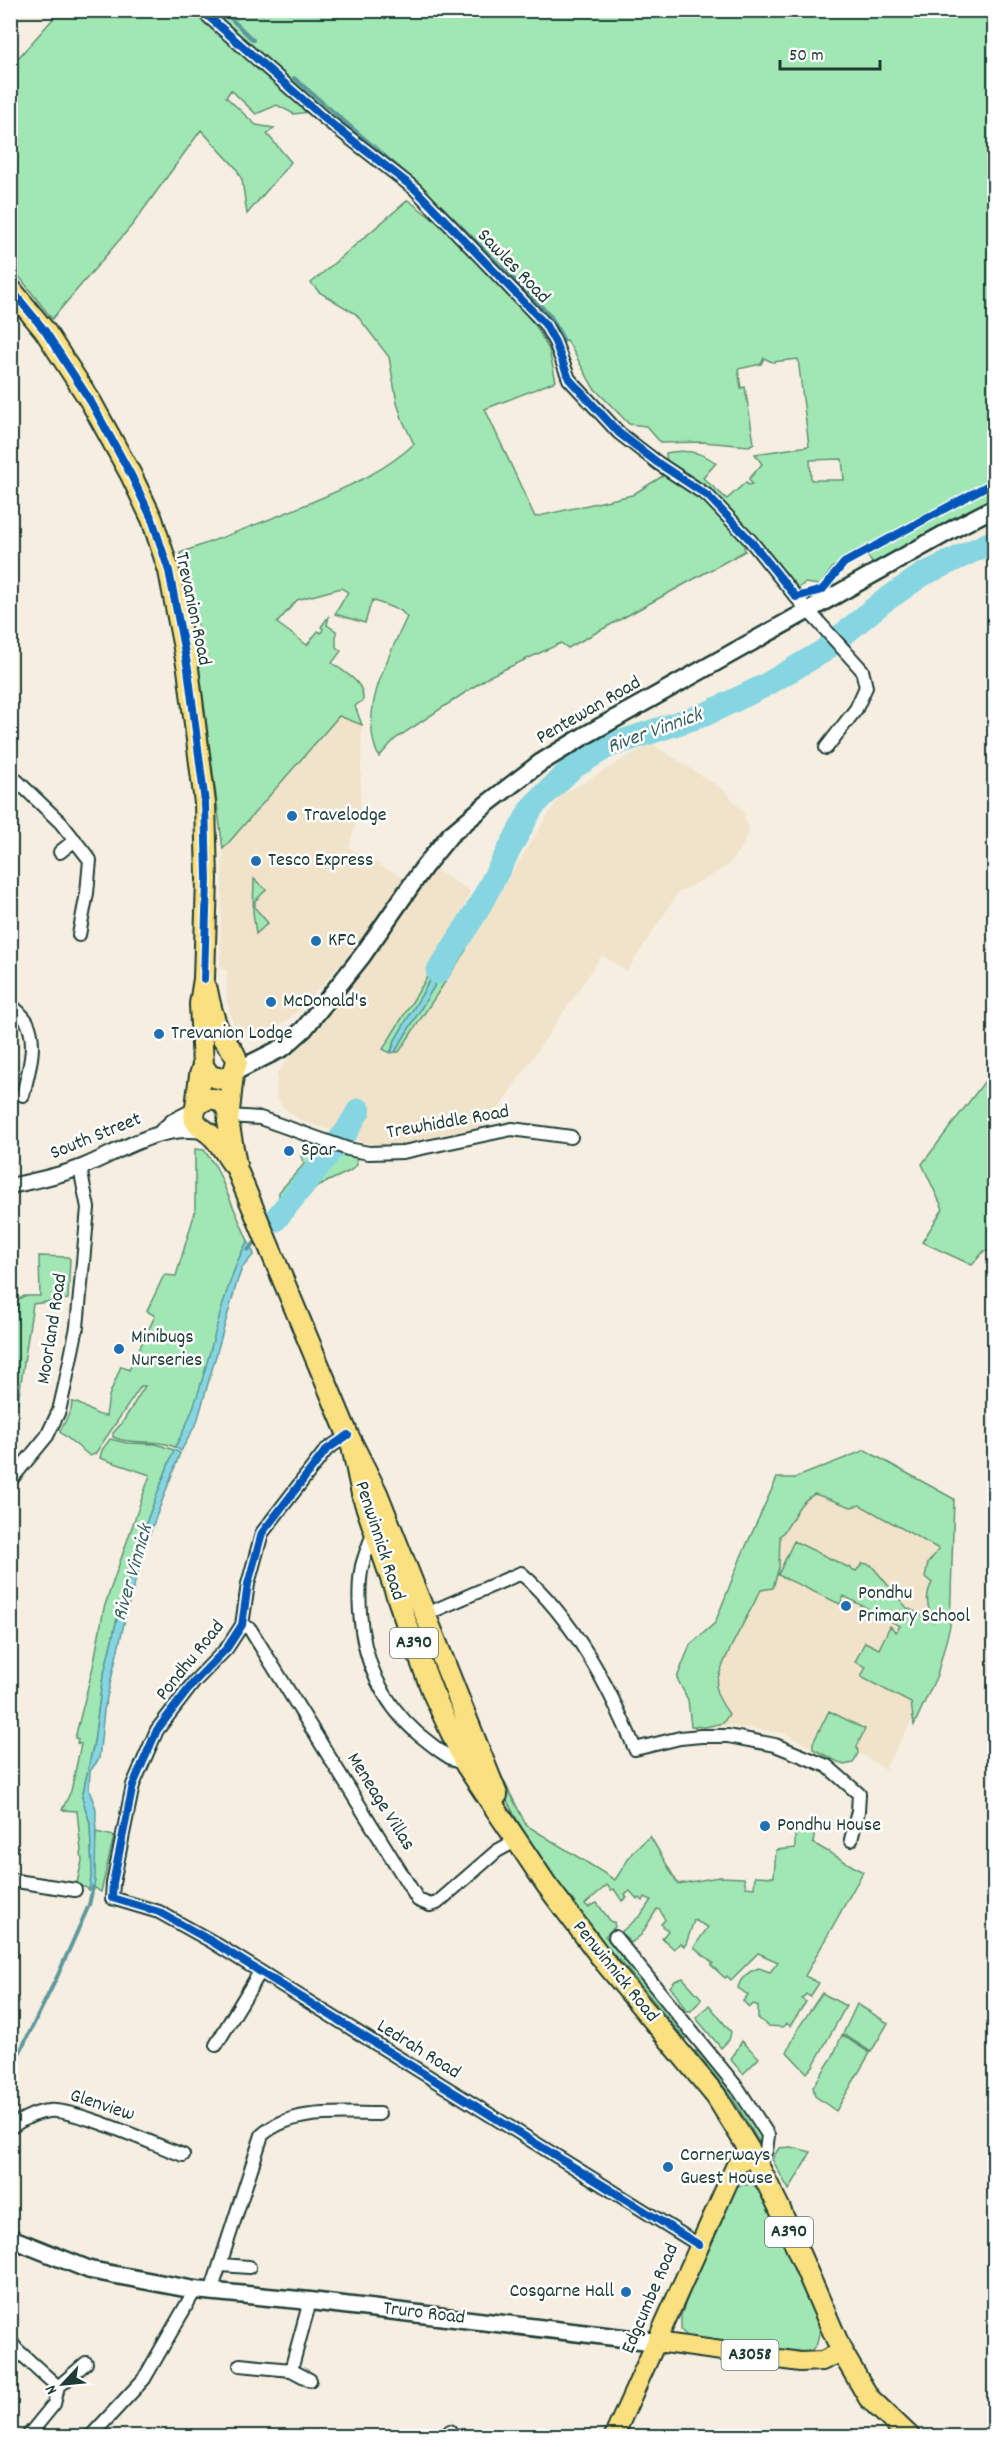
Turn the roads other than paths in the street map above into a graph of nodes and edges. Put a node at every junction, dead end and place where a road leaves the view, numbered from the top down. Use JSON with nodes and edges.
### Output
{"nodes":[{"id":1,"x":201,"y":10,"type":"edge"},
{"id":2,"x":10,"y":288,"type":"edge"},
{"id":3,"x":994,"y":508,"type":"edge"},
{"id":4,"x":809,"y":610,"type":"junction"},
{"id":5,"x":826,"y":748,"type":"dead end"},
{"id":6,"x":10,"y":774,"type":"edge"},
{"id":7,"x":75,"y":840,"type":"junction"},
{"id":8,"x":60,"y":852,"type":"dead end"},
{"id":9,"x":79,"y":935,"type":"dead end"},
{"id":10,"x":204,"y":979,"type":"junction"},
{"id":11,"x":10,"y":1004,"type":"edge"},
{"id":12,"x":229,"y":1047,"type":"junction"},
{"id":13,"x":284,"y":1047,"type":"junction"},
{"id":14,"x":203,"y":1061,"type":"junction"},
{"id":15,"x":233,"y":1073,"type":"junction"},
{"id":16,"x":23,"y":1095,"type":"dead end"},
{"id":17,"x":196,"y":1108,"type":"junction"},
{"id":18,"x":228,"y":1116,"type":"junction"},
{"id":19,"x":161,"y":1132,"type":"junction"},
{"id":20,"x":206,"y":1132,"type":"junction"},
{"id":21,"x":571,"y":1137,"type":"dead end"},
{"id":22,"x":80,"y":1168,"type":"junction"},
{"id":23,"x":237,"y":1170,"type":"junction"},
{"id":24,"x":10,"y":1186,"type":"edge"},
{"id":25,"x":349,"y":1438,"type":"junction"},
{"id":26,"x":10,"y":1481,"type":"edge"},
{"id":27,"x":374,"y":1531,"type":"junction"},
{"id":28,"x":415,"y":1619,"type":"junction"},
{"id":29,"x":242,"y":1625,"type":"junction"},
{"id":30,"x":466,"y":1765,"type":"junction"},
{"id":31,"x":514,"y":1835,"type":"junction"},
{"id":32,"x":851,"y":1840,"type":"dead end"},
{"id":33,"x":10,"y":1880,"type":"edge"},
{"id":34,"x":75,"y":1890,"type":"dead end"},
{"id":35,"x":112,"y":1899,"type":"joint"},
{"id":36,"x":615,"y":1937,"type":"dead end"},
{"id":37,"x":260,"y":1972,"type":"junction"},
{"id":38,"x":697,"y":2037,"type":"junction"},
{"id":39,"x":216,"y":2045,"type":"dead end"},
{"id":40,"x":680,"y":2052,"type":"junction"},
{"id":41,"x":378,"y":2114,"type":"dead end"},
{"id":42,"x":10,"y":2128,"type":"edge"},
{"id":43,"x":183,"y":2155,"type":"dead end"},
{"id":44,"x":754,"y":2157,"type":"junction"},
{"id":45,"x":10,"y":2238,"type":"edge"},
{"id":46,"x":699,"y":2245,"type":"junction"},
{"id":47,"x":221,"y":2265,"type":"junction"},
{"id":48,"x":249,"y":2267,"type":"dead end"},
{"id":49,"x":203,"y":2291,"type":"junction"},
{"id":50,"x":310,"y":2301,"type":"junction"},
{"id":51,"x":10,"y":2340,"type":"edge"},
{"id":52,"x":657,"y":2343,"type":"junction"},
{"id":53,"x":842,"y":2352,"type":"junction"},
{"id":54,"x":86,"y":2363,"type":"dead end"},
{"id":55,"x":240,"y":2365,"type":"dead end"},
{"id":56,"x":291,"y":2370,"type":"junction"},
{"id":57,"x":310,"y":2380,"type":"dead end"},
{"id":58,"x":58,"y":2387,"type":"junction"},
{"id":59,"x":28,"y":2436,"type":"edge"},
{"id":60,"x":91,"y":2436,"type":"edge"},
{"id":61,"x":614,"y":2436,"type":"edge"},
{"id":62,"x":909,"y":2436,"type":"edge"}],
"edges":[{"from":1,"to":4,"type":"street","name":"Sawles Road"},
{"from":2,"to":10,"type":"highway","name":"Trevanion Road"},
{"from":3,"to":4,"type":"main road","name":"Pentewan Road"},
{"from":4,"to":5,"type":"street","name":"Sawles Road"},
{"from":4,"to":13,"type":"main road","name":"Pentewan Road"},
{"from":6,"to":7,"type":"street"},
{"from":7,"to":8,"type":"street"},
{"from":7,"to":9,"type":"street"},
{"from":10,"to":12,"type":"highway"},
{"from":10,"to":14,"type":"highway"},
{"from":11,"to":16,"type":"street"},
{"from":12,"to":13,"type":"main road"},
{"from":12,"to":14,"type":"highway"},
{"from":12,"to":15,"type":"highway"},
{"from":13,"to":15,"type":"main road","name":"Pentewan Road"},
{"from":14,"to":15,"type":"highway"},
{"from":14,"to":17,"type":"highway"},
{"from":15,"to":18,"type":"highway","number":"A390"},
{"from":17,"to":18,"type":"highway"},
{"from":17,"to":19,"type":"street","name":"South Street"},
{"from":17,"to":20,"type":"highway"},
{"from":18,"to":20,"type":"highway"},
{"from":18,"to":21,"type":"street","name":"Trewhiddle Road"},
{"from":18,"to":23,"type":"highway","number":"A390"},
{"from":19,"to":20,"type":"street","name":"South Street"},
{"from":19,"to":22,"type":"street","name":"South Street"},
{"from":20,"to":23,"type":"highway","number":"A390"},
{"from":22,"to":24,"type":"street","name":"South Street"},
{"from":22,"to":26,"type":"street","name":"Moorland Road"},
{"from":23,"to":25,"type":"highway","name":"Penwinnick Road","number":"A390"},
{"from":25,"to":27,"type":"highway","name":"Penwinnick Road","number":"A390"},
{"from":25,"to":28,"type":"highway","name":"Penwinnick Road","number":"A390"},
{"from":25,"to":29,"type":"street","name":"Pondhu Road"},
{"from":27,"to":28,"type":"highway","name":"Penwinnick Road","number":"A390"},
{"from":27,"to":30,"type":"street"},
{"from":28,"to":30,"type":"highway","name":"Penwinnick Road","number":"A390"},
{"from":28,"to":31,"type":"highway","name":"Penwinnick Road","number":"A390"},
{"from":28,"to":32,"type":"street"},
{"from":29,"to":31,"type":"street","name":"Meneage Villas"},
{"from":29,"to":35,"type":"street","name":"Pondhu Road"},
{"from":30,"to":31,"type":"highway","name":"Penwinnick Road","number":"A390"},
{"from":31,"to":40,"type":"highway","name":"Penwinnick Road","number":"A390"},
{"from":33,"to":34,"type":"street"},
{"from":35,"to":37,"type":"street","name":"Ledrah Road"},
{"from":36,"to":38,"type":"street","name":"Penwinnick Road"},
{"from":37,"to":39,"type":"street"},
{"from":37,"to":46,"type":"street","name":"Ledrah Road"},
{"from":38,"to":40,"type":"street"},
{"from":38,"to":44,"type":"street","name":"Penwinnick Road"},
{"from":40,"to":44,"type":"highway","name":"Penwinnick Road","number":"A390"},
{"from":41,"to":47,"type":"street"},
{"from":42,"to":43,"type":"street","name":"Glenview"},
{"from":44,"to":46,"type":"main road","name":"Edgcumbe Road"},
{"from":44,"to":53,"type":"highway","name":"Penwinnick Road","number":"A390"},
{"from":45,"to":49,"type":"main road","name":"Truro Road"},
{"from":46,"to":52,"type":"main road","name":"Edgcumbe Road"},
{"from":47,"to":48,"type":"street"},
{"from":47,"to":49,"type":"street"},
{"from":49,"to":50,"type":"main road","name":"Truro Road"},
{"from":49,"to":60,"type":"street"},
{"from":50,"to":52,"type":"main road","name":"Truro Road"},
{"from":50,"to":56,"type":"street"},
{"from":51,"to":58,"type":"street"},
{"from":52,"to":53,"type":"main road","name":"Truro Road","number":"A3058"},
{"from":52,"to":61,"type":"main road","name":"Edgcumbe Road"},
{"from":53,"to":62,"type":"highway","number":"A390"},
{"from":54,"to":58,"type":"street"},
{"from":55,"to":56,"type":"street"},
{"from":56,"to":57,"type":"street"},
{"from":58,"to":59,"type":"street"}]}
